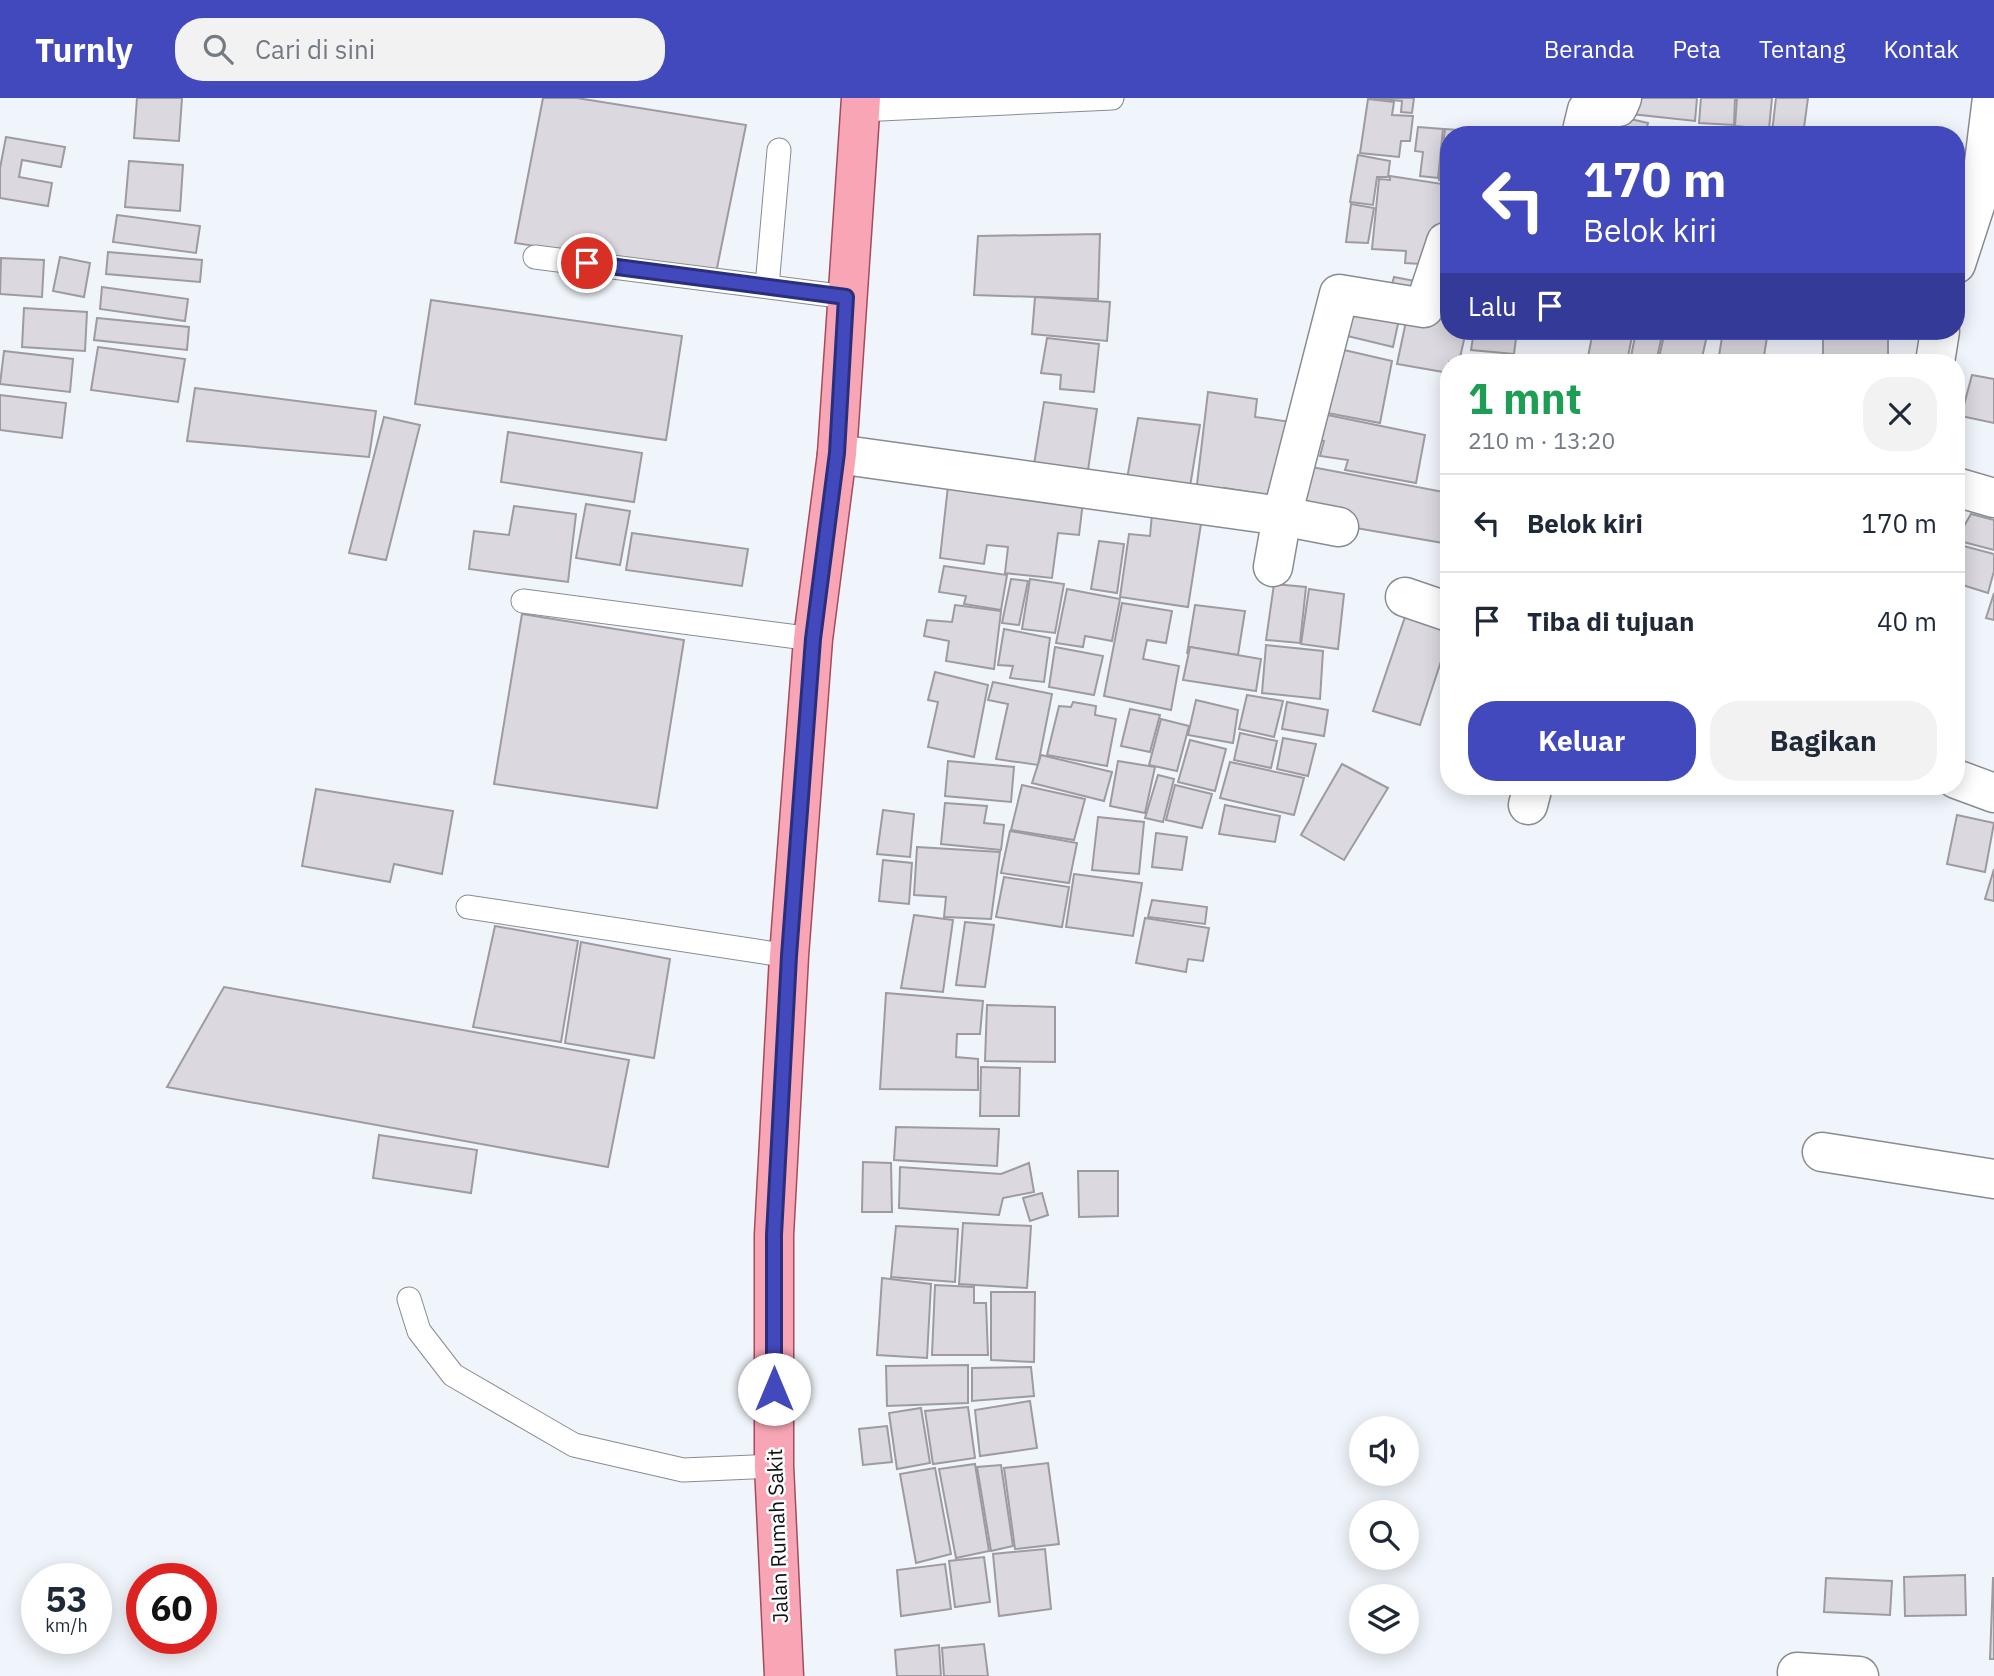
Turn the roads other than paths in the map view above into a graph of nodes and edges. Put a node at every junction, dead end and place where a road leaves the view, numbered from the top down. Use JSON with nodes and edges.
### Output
{"nodes":[{"id":1,"x":1112,"y":98,"type":"edge"},
{"id":2,"x":1622,"y":98,"type":"edge"},
{"id":3,"x":1992,"y":98,"type":"edge"},
{"id":4,"x":986,"y":101,"type":"edge"},
{"id":5,"x":860,"y":104,"type":"edge"},
{"id":6,"x":1583,"y":126,"type":"edge"},
{"id":7,"x":779,"y":150,"type":"dead end"},
{"id":8,"x":1965,"y":236,"type":"edge"},
{"id":9,"x":535,"y":257,"type":"dead end"},
{"id":10,"x":1440,"y":260,"type":"edge"},
{"id":11,"x":767,"y":286,"type":"junction"},
{"id":12,"x":846,"y":297,"type":"junction"},
{"id":13,"x":837,"y":453,"type":"junction"},
{"id":14,"x":1965,"y":490,"type":"edge"},
{"id":15,"x":1994,"y":498,"type":"edge"},
{"id":16,"x":1282,"y":516,"type":"junction"},
{"id":17,"x":1339,"y":527,"type":"dead end"},
{"id":18,"x":1273,"y":567,"type":"dead end"},
{"id":19,"x":1405,"y":597,"type":"dead end"},
{"id":20,"x":523,"y":601,"type":"dead end"},
{"id":21,"x":1440,"y":609,"type":"edge"},
{"id":22,"x":813,"y":639,"type":"junction"},
{"id":23,"x":1965,"y":782,"type":"edge"},
{"id":24,"x":1994,"y":793,"type":"edge"},
{"id":25,"x":468,"y":907,"type":"dead end"},
{"id":26,"x":789,"y":956,"type":"junction"},
{"id":27,"x":1822,"y":1152,"type":"dead end"},
{"id":28,"x":1994,"y":1179,"type":"edge"},
{"id":29,"x":409,"y":1299,"type":"dead end"},
{"id":30,"x":774,"y":1466,"type":"junction"},
{"id":31,"x":1797,"y":1672,"type":"dead end"},
{"id":32,"x":784,"y":1676,"type":"edge"},
{"id":33,"x":1858,"y":1676,"type":"edge"}],
"edges":[{"from":1,"to":4,"type":"lane"},
{"from":2,"to":6,"type":"street"},
{"from":3,"to":8,"type":"street"},
{"from":4,"to":5,"type":"lane"},
{"from":5,"to":12,"type":"main road","name":"Jalan Rumah Sakit"},
{"from":7,"to":11,"type":"lane"},
{"from":9,"to":11,"type":"lane"},
{"from":10,"to":16,"type":"street"},
{"from":11,"to":12,"type":"lane"},
{"from":12,"to":13,"type":"main road","name":"Jalan Rumah Sakit"},
{"from":13,"to":16,"type":"street"},
{"from":13,"to":22,"type":"main road","name":"Jalan Rumah Sakit"},
{"from":14,"to":15,"type":"street"},
{"from":16,"to":17,"type":"street"},
{"from":16,"to":18,"type":"street"},
{"from":19,"to":21,"type":"street"},
{"from":20,"to":22,"type":"lane"},
{"from":22,"to":26,"type":"main road","name":"Jalan Rumah Sakit"},
{"from":23,"to":24,"type":"street"},
{"from":25,"to":26,"type":"lane"},
{"from":26,"to":30,"type":"main road","name":"Jalan Rumah Sakit"},
{"from":27,"to":28,"type":"street"},
{"from":29,"to":30,"type":"lane"},
{"from":30,"to":32,"type":"main road","name":"Jalan Rumah Sakit"},
{"from":31,"to":33,"type":"street"}]}
